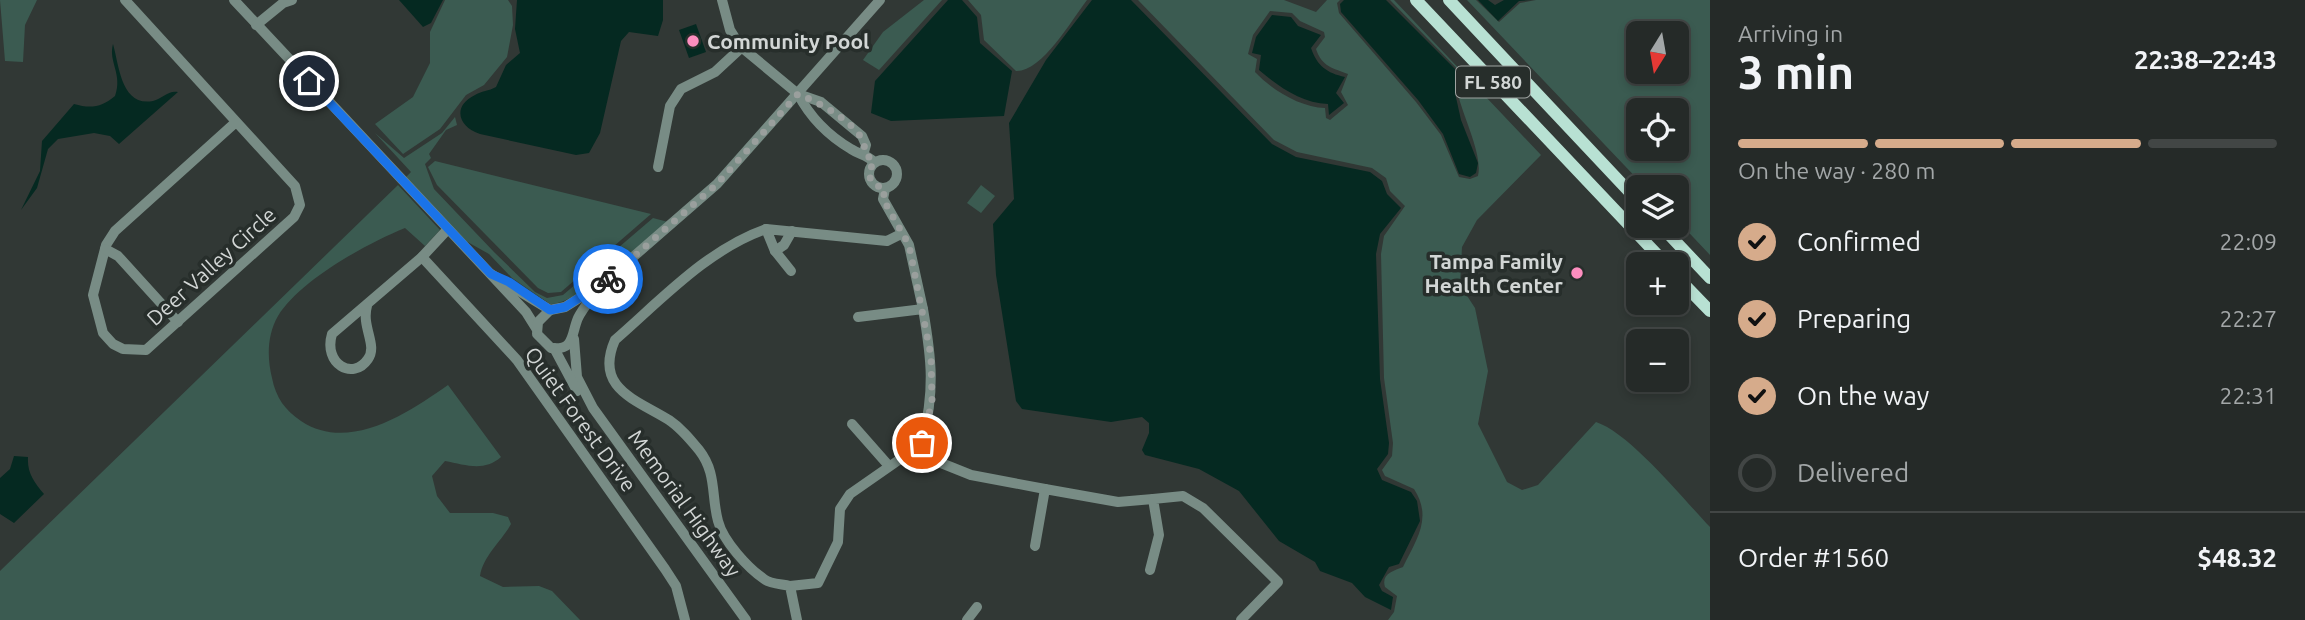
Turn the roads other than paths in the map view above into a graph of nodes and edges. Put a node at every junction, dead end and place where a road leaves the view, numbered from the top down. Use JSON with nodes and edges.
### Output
{"nodes":[{"id":1,"x":125,"y":0,"type":"edge"},
{"id":2,"x":234,"y":0,"type":"edge"},
{"id":3,"x":292,"y":0,"type":"edge"},
{"id":4,"x":722,"y":0,"type":"edge"},
{"id":5,"x":880,"y":0,"type":"edge"},
{"id":6,"x":1416,"y":0,"type":"edge"},
{"id":7,"x":1449,"y":0,"type":"edge"},
{"id":8,"x":257,"y":25,"type":"junction"},
{"id":9,"x":742,"y":47,"type":"junction"},
{"id":10,"x":798,"y":94,"type":"junction"},
{"id":11,"x":236,"y":122,"type":"junction"},
{"id":12,"x":864,"y":152,"type":"junction"},
{"id":13,"x":874,"y":162,"type":"junction"},
{"id":14,"x":658,"y":167,"type":"dead end"},
{"id":15,"x":1626,"y":188,"type":"edge"},
{"id":16,"x":885,"y":189,"type":"junction"},
{"id":17,"x":766,"y":229,"type":"junction"},
{"id":18,"x":447,"y":230,"type":"junction"},
{"id":19,"x":792,"y":231,"type":"junction"},
{"id":20,"x":901,"y":234,"type":"junction"},
{"id":21,"x":1672,"y":238,"type":"edge"},
{"id":22,"x":105,"y":249,"type":"junction"},
{"id":23,"x":775,"y":251,"type":"junction"},
{"id":24,"x":1654,"y":252,"type":"edge"},
{"id":25,"x":422,"y":257,"type":"junction"},
{"id":26,"x":791,"y":271,"type":"dead end"},
{"id":27,"x":491,"y":274,"type":"junction"},
{"id":28,"x":1710,"y":278,"type":"edge"},
{"id":29,"x":602,"y":284,"type":"junction"},
{"id":30,"x":1689,"y":290,"type":"edge"},
{"id":31,"x":367,"y":306,"type":"junction"},
{"id":32,"x":923,"y":309,"type":"junction"},
{"id":33,"x":550,"y":310,"type":"junction"},
{"id":34,"x":1710,"y":312,"type":"edge"},
{"id":35,"x":858,"y":317,"type":"dead end"},
{"id":36,"x":178,"y":322,"type":"junction"},
{"id":37,"x":537,"y":327,"type":"junction"},
{"id":38,"x":574,"y":339,"type":"junction"},
{"id":39,"x":554,"y":348,"type":"junction"},
{"id":40,"x":593,"y":408,"type":"junction"},
{"id":41,"x":852,"y":424,"type":"dead end"},
{"id":42,"x":922,"y":443,"type":"junction"},
{"id":43,"x":906,"y":454,"type":"junction"},
{"id":44,"x":926,"y":457,"type":"junction"},
{"id":45,"x":889,"y":466,"type":"junction"},
{"id":46,"x":1045,"y":489,"type":"junction"},
{"id":47,"x":1153,"y":499,"type":"junction"},
{"id":48,"x":1035,"y":546,"type":"dead end"},
{"id":49,"x":1150,"y":570,"type":"dead end"},
{"id":50,"x":790,"y":586,"type":"junction"},
{"id":51,"x":977,"y":607,"type":"dead end"},
{"id":52,"x":685,"y":620,"type":"edge"},
{"id":53,"x":746,"y":620,"type":"edge"},
{"id":54,"x":797,"y":620,"type":"edge"},
{"id":55,"x":967,"y":620,"type":"edge"},
{"id":56,"x":1241,"y":620,"type":"edge"}],
"edges":[{"from":1,"to":11,"type":"street","name":"Deer Valley Circle"},
{"from":2,"to":8,"type":"street"},
{"from":3,"to":8,"type":"street"},
{"from":4,"to":9,"type":"street"},
{"from":5,"to":10,"type":"street"},
{"from":6,"to":24,"type":"main road","number":"FL 580"},
{"from":7,"to":15,"type":"main road","number":"FL 580"},
{"from":8,"to":18,"type":"street"},
{"from":9,"to":10,"type":"street"},
{"from":9,"to":14,"type":"street"},
{"from":10,"to":12,"type":"street"},
{"from":10,"to":12,"type":"street"},
{"from":10,"to":29,"type":"street"},
{"from":11,"to":22,"type":"street","name":"Deer Valley Circle"},
{"from":11,"to":36,"type":"street","name":"Deer Valley Circle"},
{"from":12,"to":13,"type":"street"},
{"from":13,"to":16,"type":"street"},
{"from":13,"to":16,"type":"street"},
{"from":16,"to":20,"type":"street"},
{"from":17,"to":19,"type":"street"},
{"from":17,"to":23,"type":"street"},
{"from":17,"to":50,"type":"street"},
{"from":18,"to":25,"type":"street"},
{"from":18,"to":27,"type":"street"},
{"from":19,"to":20,"type":"street"},
{"from":19,"to":23,"type":"street"},
{"from":20,"to":32,"type":"street"},
{"from":21,"to":28,"type":"main road"},
{"from":22,"to":36,"type":"street"},
{"from":22,"to":36,"type":"street","name":"Deer Valley Circle"},
{"from":23,"to":26,"type":"street"},
{"from":25,"to":31,"type":"street"},
{"from":25,"to":52,"type":"street","name":"Quiet Forest Drive"},
{"from":27,"to":33,"type":"street"},
{"from":27,"to":37,"type":"street","name":"Memorial Highway"},
{"from":29,"to":33,"type":"street"},
{"from":29,"to":38,"type":"street","name":"Memorial Highway"},
{"from":30,"to":34,"type":"main road"},
{"from":31,"to":31,"type":"street"},
{"from":32,"to":35,"type":"street"},
{"from":32,"to":42,"type":"street"},
{"from":33,"to":37,"type":"street"},
{"from":37,"to":39,"type":"street","name":"Memorial Highway"},
{"from":38,"to":39,"type":"street"},
{"from":38,"to":40,"type":"street","name":"Memorial Highway"},
{"from":39,"to":40,"type":"street","name":"Memorial Highway"},
{"from":40,"to":53,"type":"street","name":"Memorial Highway"},
{"from":41,"to":45,"type":"street"},
{"from":42,"to":43,"type":"street"},
{"from":42,"to":44,"type":"street"},
{"from":43,"to":44,"type":"street"},
{"from":43,"to":45,"type":"street"},
{"from":44,"to":46,"type":"street"},
{"from":45,"to":50,"type":"street"},
{"from":46,"to":47,"type":"street"},
{"from":46,"to":48,"type":"street"},
{"from":47,"to":49,"type":"street"},
{"from":47,"to":56,"type":"street"},
{"from":50,"to":54,"type":"street"},
{"from":51,"to":55,"type":"street"}]}
